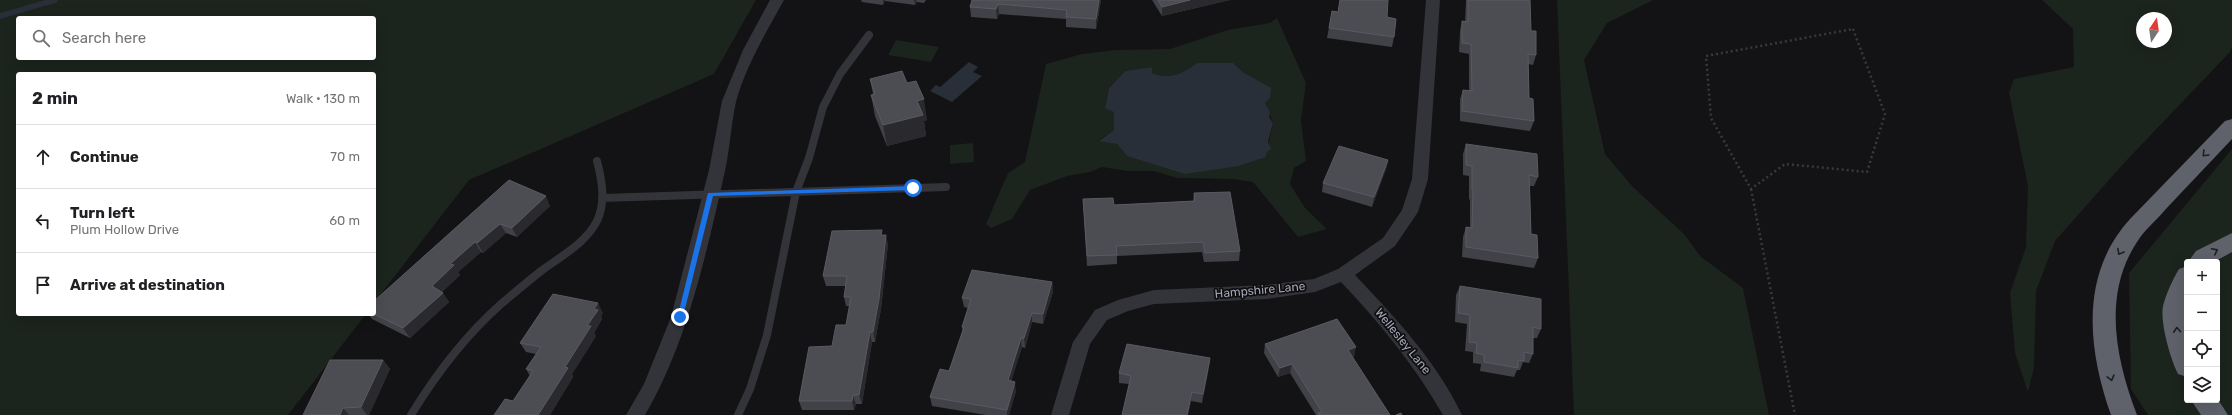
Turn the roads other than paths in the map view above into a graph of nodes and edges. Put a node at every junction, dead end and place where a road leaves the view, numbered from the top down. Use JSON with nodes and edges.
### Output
{"nodes":[{"id":1,"x":777,"y":0,"type":"edge"},
{"id":2,"x":1433,"y":0,"type":"edge"},
{"id":3,"x":869,"y":34,"type":"dead end"},
{"id":4,"x":2232,"y":126,"type":"edge"},
{"id":5,"x":597,"y":161,"type":"dead end"},
{"id":6,"x":946,"y":187,"type":"dead end"},
{"id":7,"x":796,"y":192,"type":"junction"},
{"id":8,"x":711,"y":194,"type":"junction"},
{"id":9,"x":602,"y":198,"type":"junction"},
{"id":10,"x":2232,"y":242,"type":"edge"},
{"id":11,"x":2202,"y":259,"type":"edge"},
{"id":12,"x":1344,"y":274,"type":"junction"},
{"id":13,"x":2184,"y":283,"type":"edge"},
{"id":14,"x":2184,"y":358,"type":"edge"},
{"id":15,"x":2206,"y":403,"type":"edge"},
{"id":16,"x":411,"y":415,"type":"edge"},
{"id":17,"x":635,"y":415,"type":"edge"},
{"id":18,"x":738,"y":415,"type":"edge"},
{"id":19,"x":1060,"y":415,"type":"edge"},
{"id":20,"x":1453,"y":415,"type":"edge"},
{"id":21,"x":2124,"y":415,"type":"edge"},
{"id":22,"x":2215,"y":415,"type":"edge"}],
"edges":[{"from":1,"to":8,"type":"street"},
{"from":2,"to":12,"type":"street","name":"Hampshire Lane"},
{"from":3,"to":7,"type":"lane"},
{"from":4,"to":21,"type":"highway","one_way":true},
{"from":5,"to":9,"type":"lane"},
{"from":6,"to":7,"type":"lane"},
{"from":7,"to":8,"type":"lane"},
{"from":7,"to":18,"type":"lane"},
{"from":8,"to":9,"type":"lane"},
{"from":8,"to":17,"type":"street"},
{"from":9,"to":16,"type":"lane"},
{"from":11,"to":10,"type":"highway","one_way":true},
{"from":12,"to":19,"type":"street","name":"Hampshire Lane"},
{"from":12,"to":20,"type":"street","name":"Wellesley Lane"},
{"from":14,"to":13,"type":"highway","one_way":true},
{"from":15,"to":22,"type":"highway"}]}
